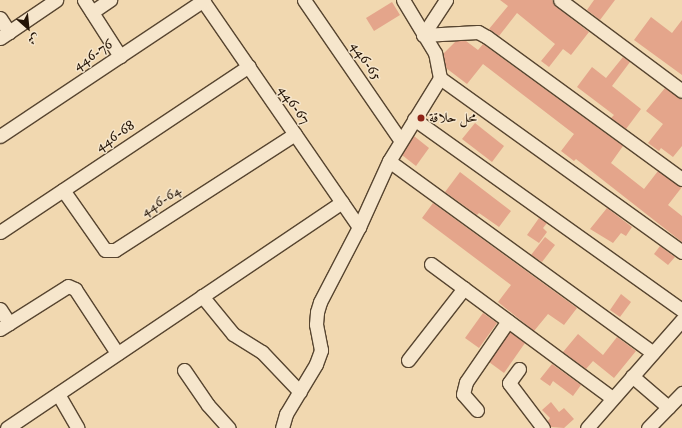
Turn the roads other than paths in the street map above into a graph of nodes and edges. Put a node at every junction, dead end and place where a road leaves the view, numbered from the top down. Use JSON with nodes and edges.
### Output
{"nodes":[{"id":1,"x":56,"y":0,"type":"edge"},
{"id":2,"x":84,"y":0,"type":"edge"},
{"id":3,"x":110,"y":0,"type":"edge"},
{"id":4,"x":204,"y":0,"type":"edge"},
{"id":5,"x":304,"y":0,"type":"edge"},
{"id":6,"x":446,"y":0,"type":"edge"},
{"id":7,"x":560,"y":0,"type":"edge"},
{"id":8,"x":403,"y":1,"type":"edge"},
{"id":9,"x":92,"y":12,"type":"junction"},
{"id":10,"x":0,"y":18,"type":"edge"},
{"id":11,"x":5,"y":34,"type":"edge"},
{"id":12,"x":423,"y":35,"type":"junction"},
{"id":13,"x":120,"y":56,"type":"junction"},
{"id":14,"x":248,"y":66,"type":"junction"},
{"id":15,"x":440,"y":78,"type":"junction"},
{"id":16,"x":682,"y":91,"type":"edge"},
{"id":17,"x":414,"y":119,"type":"junction"},
{"id":18,"x":295,"y":134,"type":"junction"},
{"id":19,"x":0,"y":136,"type":"edge"},
{"id":20,"x":401,"y":141,"type":"junction"},
{"id":21,"x":389,"y":161,"type":"junction"},
{"id":22,"x":682,"y":179,"type":"edge"},
{"id":23,"x":63,"y":190,"type":"junction"},
{"id":24,"x":342,"y":202,"type":"junction"},
{"id":25,"x":359,"y":227,"type":"junction"},
{"id":26,"x":0,"y":232,"type":"edge"},
{"id":27,"x":682,"y":252,"type":"edge"},
{"id":28,"x":431,"y":264,"type":"dead end"},
{"id":29,"x":464,"y":288,"type":"junction"},
{"id":30,"x":202,"y":296,"type":"junction"},
{"id":31,"x":0,"y":309,"type":"edge"},
{"id":32,"x":682,"y":310,"type":"edge"},
{"id":33,"x":682,"y":320,"type":"edge"},
{"id":34,"x":508,"y":321,"type":"junction"},
{"id":35,"x":4,"y":326,"type":"edge"},
{"id":36,"x":117,"y":353,"type":"junction"},
{"id":37,"x":653,"y":353,"type":"junction"},
{"id":38,"x":408,"y":360,"type":"dead end"},
{"id":39,"x":519,"y":369,"type":"dead end"},
{"id":40,"x":184,"y":370,"type":"dead end"},
{"id":41,"x":632,"y":376,"type":"junction"},
{"id":42,"x":300,"y":392,"type":"junction"},
{"id":43,"x":682,"y":393,"type":"edge"},
{"id":44,"x":58,"y":394,"type":"junction"},
{"id":45,"x":612,"y":398,"type":"junction"},
{"id":46,"x":668,"y":407,"type":"junction"},
{"id":47,"x":477,"y":410,"type":"dead end"},
{"id":48,"x":7,"y":428,"type":"edge"},
{"id":49,"x":78,"y":428,"type":"edge"},
{"id":50,"x":229,"y":428,"type":"edge"},
{"id":51,"x":282,"y":428,"type":"edge"},
{"id":52,"x":543,"y":428,"type":"edge"},
{"id":53,"x":587,"y":428,"type":"edge"},
{"id":54,"x":648,"y":428,"type":"edge"}],
"edges":[{"from":1,"to":11,"type":"street"},
{"from":2,"to":9,"type":"street"},
{"from":3,"to":9,"type":"street"},
{"from":4,"to":13,"type":"street","name":"446-76"},
{"from":4,"to":14,"type":"street","name":"446-67"},
{"from":5,"to":20,"type":"street","name":"446-65"},
{"from":6,"to":12,"type":"street"},
{"from":7,"to":16,"type":"street"},
{"from":8,"to":12,"type":"street"},
{"from":9,"to":13,"type":"street"},
{"from":10,"to":11,"type":"street"},
{"from":12,"to":15,"type":"street"},
{"from":12,"to":22,"type":"street"},
{"from":13,"to":19,"type":"street","name":"446-76"},
{"from":14,"to":18,"type":"street","name":"446-67"},
{"from":14,"to":23,"type":"street","name":"446-68"},
{"from":15,"to":17,"type":"street"},
{"from":15,"to":27,"type":"street"},
{"from":17,"to":20,"type":"street"},
{"from":17,"to":32,"type":"street"},
{"from":18,"to":23,"type":"street","name":"446-64"},
{"from":18,"to":24,"type":"street","name":"446-67"},
{"from":20,"to":21,"type":"street"},
{"from":21,"to":25,"type":"street"},
{"from":21,"to":37,"type":"street"},
{"from":23,"to":26,"type":"street","name":"446-68"},
{"from":24,"to":25,"type":"street","name":"446-67"},
{"from":24,"to":30,"type":"street"},
{"from":25,"to":42,"type":"street"},
{"from":28,"to":29,"type":"street"},
{"from":29,"to":34,"type":"street"},
{"from":29,"to":38,"type":"street"},
{"from":30,"to":36,"type":"street"},
{"from":30,"to":42,"type":"street"},
{"from":31,"to":35,"type":"street"},
{"from":33,"to":37,"type":"street"},
{"from":34,"to":45,"type":"street"},
{"from":34,"to":47,"type":"street"},
{"from":35,"to":36,"type":"street"},
{"from":36,"to":44,"type":"street"},
{"from":37,"to":41,"type":"street"},
{"from":39,"to":52,"type":"street"},
{"from":40,"to":50,"type":"street"},
{"from":41,"to":45,"type":"street"},
{"from":41,"to":46,"type":"street"},
{"from":42,"to":51,"type":"street"},
{"from":43,"to":46,"type":"street"},
{"from":44,"to":48,"type":"street"},
{"from":44,"to":49,"type":"street"},
{"from":45,"to":53,"type":"street"},
{"from":46,"to":54,"type":"street"}]}
